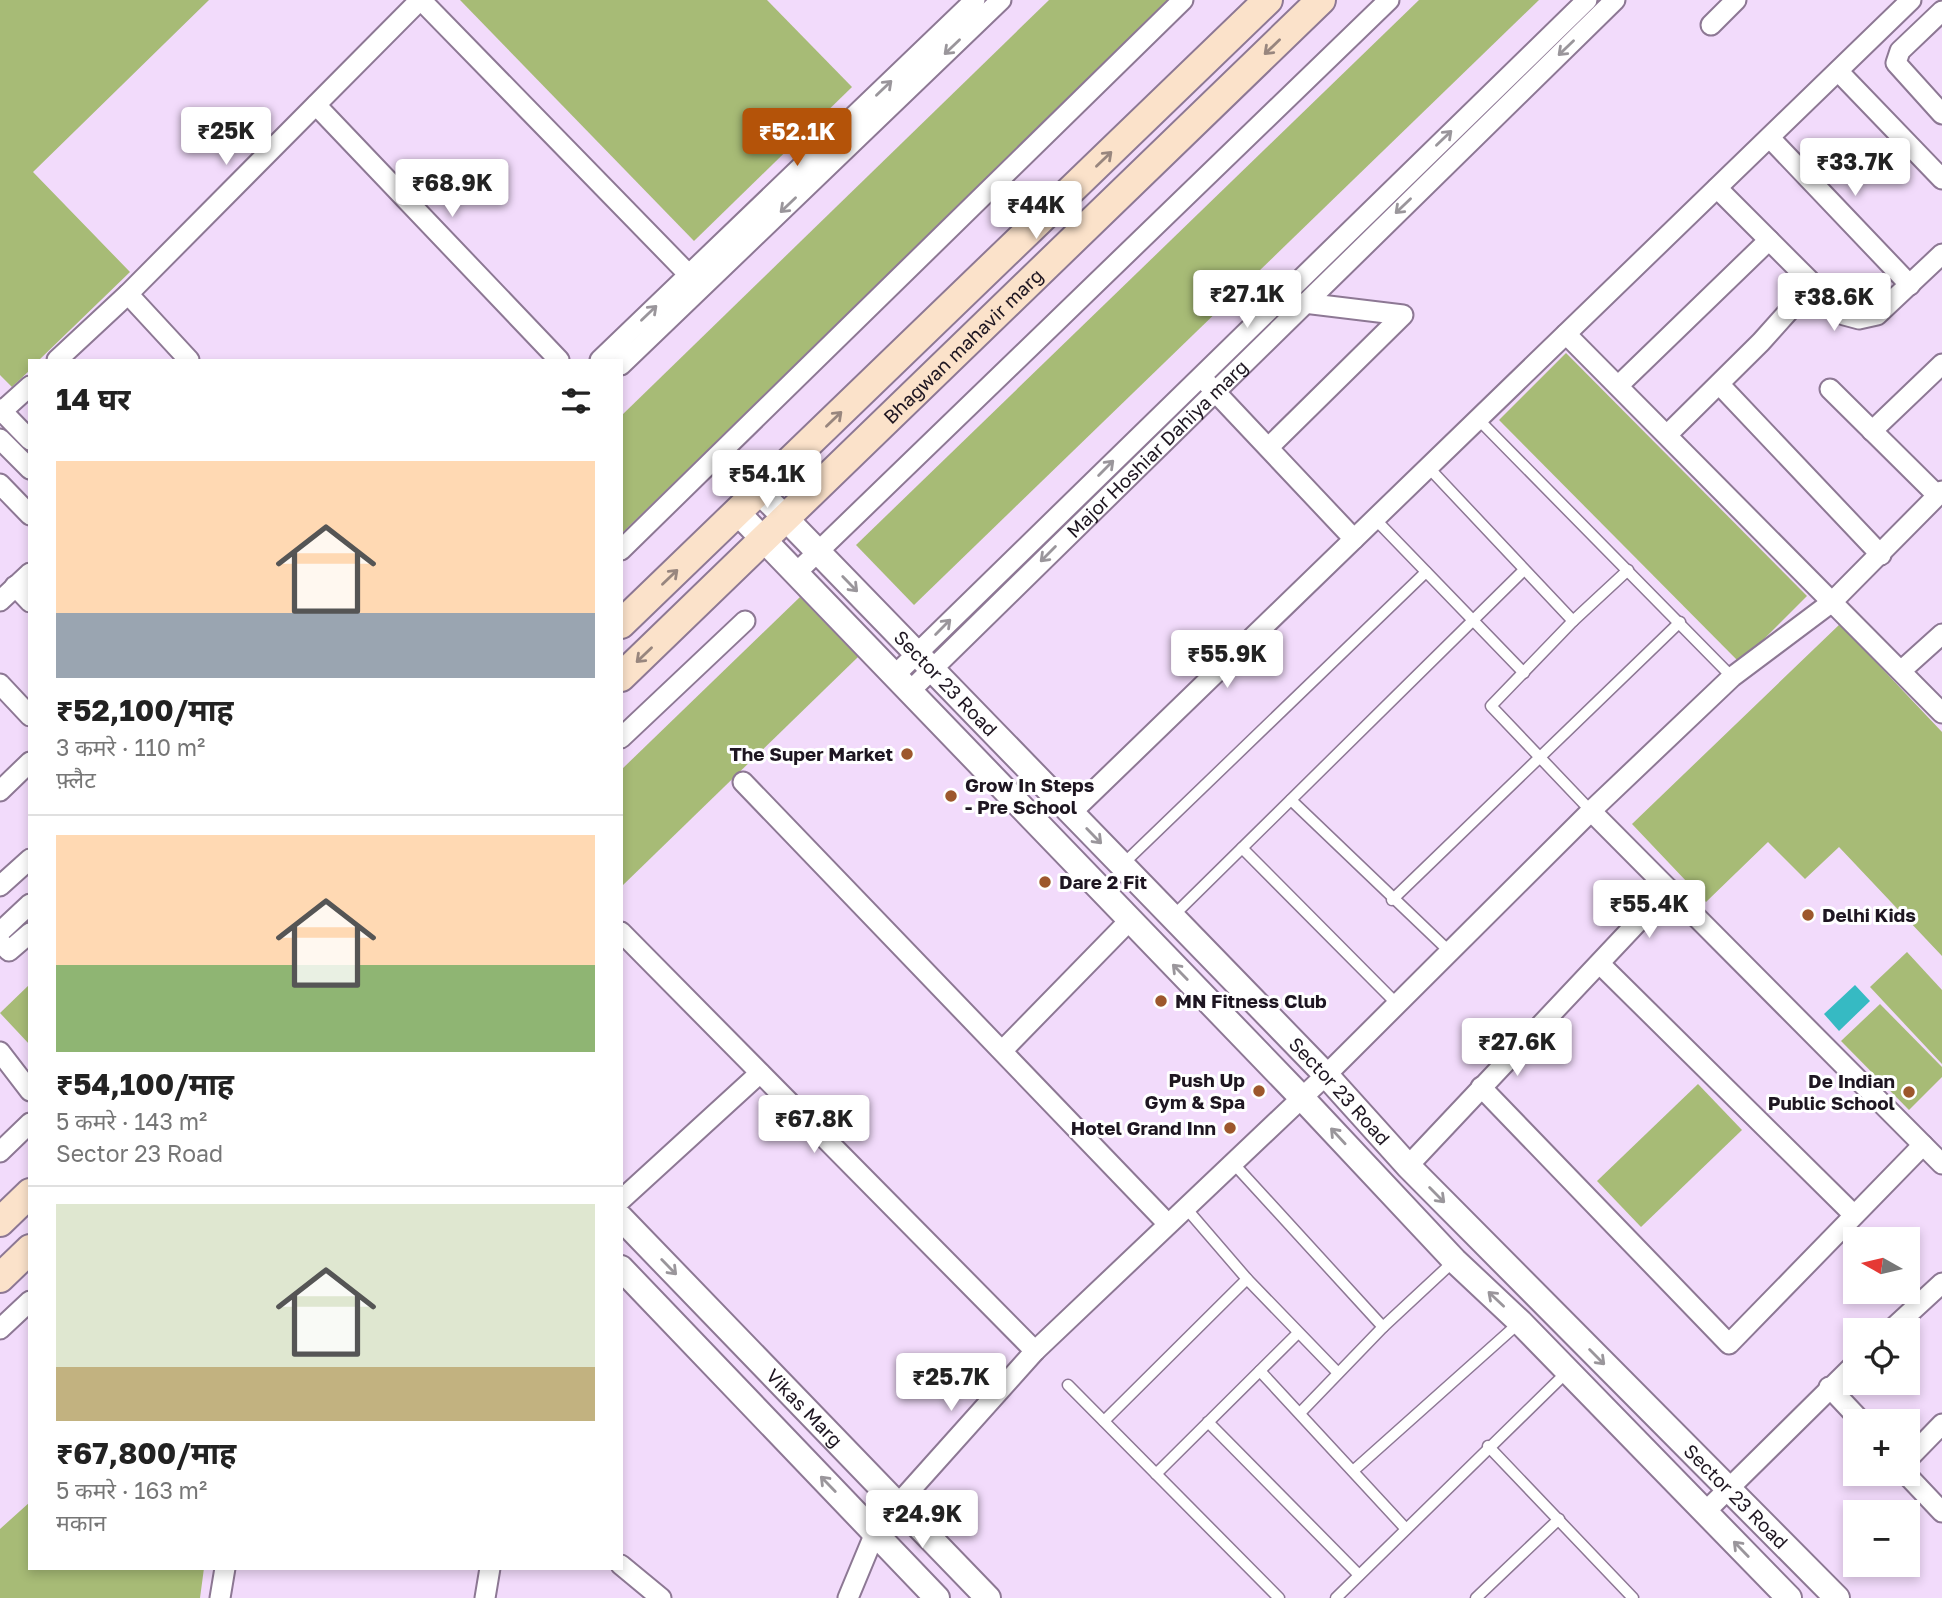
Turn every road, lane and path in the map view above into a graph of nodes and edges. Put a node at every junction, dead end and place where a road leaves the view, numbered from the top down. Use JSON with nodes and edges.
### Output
{"nodes":[{"id":1,"x":421,"y":0,"type":"edge"},
{"id":2,"x":975,"y":0,"type":"edge"},
{"id":3,"x":1001,"y":0,"type":"edge"},
{"id":4,"x":1183,"y":0,"type":"edge"},
{"id":5,"x":1268,"y":0,"type":"edge"},
{"id":6,"x":1321,"y":0,"type":"edge"},
{"id":7,"x":1389,"y":0,"type":"edge"},
{"id":8,"x":1587,"y":0,"type":"edge"},
{"id":9,"x":1615,"y":0,"type":"edge"},
{"id":10,"x":1736,"y":0,"type":"edge"},
{"id":11,"x":1911,"y":0,"type":"edge"},
{"id":12,"x":1942,"y":11,"type":"edge"},
{"id":13,"x":1711,"y":25,"type":"dead end"},
{"id":14,"x":1838,"y":71,"type":"junction"},
{"id":15,"x":316,"y":105,"type":"junction"},
{"id":16,"x":1940,"y":107,"type":"edge"},
{"id":17,"x":1770,"y":138,"type":"junction"},
{"id":18,"x":1942,"y":179,"type":"edge"},
{"id":19,"x":1717,"y":188,"type":"junction"},
{"id":20,"x":1769,"y":240,"type":"junction"},
{"id":21,"x":1942,"y":254,"type":"edge"},
{"id":22,"x":696,"y":281,"type":"junction"},
{"id":23,"x":1812,"y":285,"type":"junction"},
{"id":24,"x":1910,"y":285,"type":"junction"},
{"id":25,"x":128,"y":294,"type":"junction"},
{"id":26,"x":1304,"y":303,"type":"junction"},
{"id":27,"x":1566,"y":334,"type":"junction"},
{"id":28,"x":58,"y":359,"type":"edge"},
{"id":29,"x":188,"y":359,"type":"edge"},
{"id":30,"x":558,"y":359,"type":"edge"},
{"id":31,"x":601,"y":359,"type":"edge"},
{"id":32,"x":623,"y":363,"type":"edge"},
{"id":33,"x":1942,"y":364,"type":"edge"},
{"id":34,"x":1200,"y":375,"type":"junction"},
{"id":35,"x":1720,"y":385,"type":"junction"},
{"id":36,"x":1618,"y":386,"type":"junction"},
{"id":37,"x":28,"y":388,"type":"edge"},
{"id":38,"x":1830,"y":389,"type":"dead end"},
{"id":39,"x":1214,"y":390,"type":"junction"},
{"id":40,"x":1,"y":411,"type":"edge"},
{"id":41,"x":1478,"y":419,"type":"junction"},
{"id":42,"x":1872,"y":431,"type":"junction"},
{"id":43,"x":1667,"y":435,"type":"junction"},
{"id":44,"x":28,"y":438,"type":"edge"},
{"id":45,"x":0,"y":439,"type":"edge"},
{"id":46,"x":1269,"y":447,"type":"junction"},
{"id":47,"x":28,"y":467,"type":"edge"},
{"id":48,"x":1429,"y":468,"type":"junction"},
{"id":49,"x":759,"y":491,"type":"junction"},
{"id":50,"x":2,"y":492,"type":"edge"},
{"id":51,"x":1939,"y":493,"type":"edge"},
{"id":52,"x":737,"y":512,"type":"junction"},
{"id":53,"x":28,"y":513,"type":"edge"},
{"id":54,"x":786,"y":518,"type":"junction"},
{"id":55,"x":1376,"y":520,"type":"junction"},
{"id":56,"x":1354,"y":539,"type":"junction"},
{"id":57,"x":764,"y":540,"type":"junction"},
{"id":58,"x":623,"y":548,"type":"edge"},
{"id":59,"x":818,"y":551,"type":"junction"},
{"id":60,"x":1881,"y":555,"type":"junction"},
{"id":61,"x":1628,"y":570,"type":"junction"},
{"id":62,"x":1523,"y":571,"type":"junction"},
{"id":63,"x":1426,"y":572,"type":"junction"},
{"id":64,"x":796,"y":573,"type":"junction"},
{"id":65,"x":22,"y":580,"type":"edge"},
{"id":66,"x":28,"y":596,"type":"edge"},
{"id":67,"x":0,"y":601,"type":"edge"},
{"id":68,"x":1832,"y":601,"type":"junction"},
{"id":69,"x":745,"y":621,"type":"dead end"},
{"id":70,"x":1473,"y":621,"type":"junction"},
{"id":71,"x":1573,"y":621,"type":"junction"},
{"id":72,"x":623,"y":622,"type":"edge"},
{"id":73,"x":1679,"y":622,"type":"junction"},
{"id":74,"x":1942,"y":634,"type":"edge"},
{"id":75,"x":925,"y":661,"type":"junction"},
{"id":76,"x":1902,"y":670,"type":"junction"},
{"id":77,"x":1524,"y":673,"type":"junction"},
{"id":78,"x":623,"y":675,"type":"edge"},
{"id":79,"x":1732,"y":677,"type":"junction"},
{"id":80,"x":902,"y":683,"type":"junction"},
{"id":81,"x":2,"y":690,"type":"edge"},
{"id":82,"x":1942,"y":713,"type":"edge"},
{"id":83,"x":28,"y":714,"type":"edge"},
{"id":84,"x":623,"y":736,"type":"edge"},
{"id":85,"x":1541,"y":756,"type":"junction"},
{"id":86,"x":28,"y":764,"type":"edge"},
{"id":87,"x":743,"y":782,"type":"dead end"},
{"id":88,"x":0,"y":791,"type":"edge"},
{"id":89,"x":1291,"y":800,"type":"junction"},
{"id":90,"x":1591,"y":811,"type":"junction"},
{"id":91,"x":1071,"y":813,"type":"junction"},
{"id":92,"x":1242,"y":848,"type":"junction"},
{"id":93,"x":28,"y":861,"type":"edge"},
{"id":94,"x":1122,"y":865,"type":"junction"},
{"id":95,"x":0,"y":886,"type":"edge"},
{"id":96,"x":1669,"y":889,"type":"junction"},
{"id":97,"x":1392,"y":900,"type":"junction"},
{"id":98,"x":28,"y":906,"type":"edge"},
{"id":99,"x":1172,"y":917,"type":"junction"},
{"id":100,"x":1130,"y":920,"type":"junction"},
{"id":101,"x":0,"y":932,"type":"edge"},
{"id":102,"x":623,"y":934,"type":"edge"},
{"id":103,"x":28,"y":935,"type":"edge"},
{"id":104,"x":0,"y":942,"type":"edge"},
{"id":105,"x":1450,"y":952,"type":"junction"},
{"id":106,"x":1600,"y":964,"type":"junction"},
{"id":107,"x":1396,"y":1004,"type":"junction"},
{"id":108,"x":1003,"y":1050,"type":"junction"},
{"id":109,"x":0,"y":1052,"type":"edge"},
{"id":110,"x":760,"y":1073,"type":"junction"},
{"id":111,"x":1326,"y":1075,"type":"junction"},
{"id":112,"x":1481,"y":1087,"type":"junction"},
{"id":113,"x":28,"y":1088,"type":"edge"},
{"id":114,"x":1302,"y":1098,"type":"junction"},
{"id":115,"x":28,"y":1126,"type":"edge"},
{"id":116,"x":1923,"y":1145,"type":"junction"},
{"id":117,"x":0,"y":1152,"type":"edge"},
{"id":118,"x":1234,"y":1163,"type":"junction"},
{"id":119,"x":1942,"y":1164,"type":"edge"},
{"id":120,"x":1408,"y":1166,"type":"junction"},
{"id":121,"x":28,"y":1195,"type":"edge"},
{"id":122,"x":623,"y":1198,"type":"edge"},
{"id":123,"x":1185,"y":1207,"type":"junction"},
{"id":124,"x":1854,"y":1215,"type":"junction"},
{"id":125,"x":623,"y":1220,"type":"edge"},
{"id":126,"x":0,"y":1222,"type":"edge"},
{"id":127,"x":1167,"y":1223,"type":"junction"},
{"id":128,"x":28,"y":1251,"type":"edge"},
{"id":129,"x":1455,"y":1261,"type":"junction"},
{"id":130,"x":623,"y":1270,"type":"edge"},
{"id":131,"x":0,"y":1278,"type":"edge"},
{"id":132,"x":1247,"y":1279,"type":"junction"},
{"id":133,"x":1942,"y":1283,"type":"edge"},
{"id":134,"x":28,"y":1303,"type":"edge"},
{"id":135,"x":1904,"y":1318,"type":"edge"},
{"id":136,"x":1520,"y":1321,"type":"junction"},
{"id":137,"x":1383,"y":1327,"type":"junction"},
{"id":138,"x":0,"y":1329,"type":"edge"},
{"id":139,"x":1298,"y":1333,"type":"junction"},
{"id":140,"x":1035,"y":1351,"type":"junction"},
{"id":141,"x":1261,"y":1371,"type":"junction"},
{"id":142,"x":1568,"y":1371,"type":"junction"},
{"id":143,"x":1338,"y":1373,"type":"junction"},
{"id":144,"x":1843,"y":1375,"type":"edge"},
{"id":145,"x":1068,"y":1385,"type":"dead end"},
{"id":146,"x":1829,"y":1387,"type":"junction"},
{"id":147,"x":1850,"y":1409,"type":"edge"},
{"id":148,"x":1300,"y":1413,"type":"junction"},
{"id":149,"x":1104,"y":1421,"type":"junction"},
{"id":150,"x":1208,"y":1422,"type":"junction"},
{"id":151,"x":1942,"y":1424,"type":"edge"},
{"id":152,"x":1488,"y":1446,"type":"junction"},
{"id":153,"x":1920,"y":1447,"type":"edge"},
{"id":154,"x":1353,"y":1471,"type":"junction"},
{"id":155,"x":1156,"y":1474,"type":"junction"},
{"id":156,"x":1917,"y":1486,"type":"edge"},
{"id":157,"x":1729,"y":1489,"type":"junction"},
{"id":158,"x":898,"y":1503,"type":"junction"},
{"id":159,"x":1705,"y":1512,"type":"junction"},
{"id":160,"x":1942,"y":1512,"type":"edge"},
{"id":161,"x":1559,"y":1518,"type":"junction"},
{"id":162,"x":1406,"y":1529,"type":"junction"},
{"id":163,"x":875,"y":1533,"type":"junction"},
{"id":164,"x":623,"y":1567,"type":"edge"},
{"id":165,"x":225,"y":1570,"type":"edge"},
{"id":166,"x":490,"y":1570,"type":"edge"},
{"id":167,"x":1359,"y":1575,"type":"junction"},
{"id":168,"x":220,"y":1598,"type":"edge"},
{"id":169,"x":485,"y":1598,"type":"edge"},
{"id":170,"x":661,"y":1598,"type":"edge"},
{"id":171,"x":848,"y":1598,"type":"edge"},
{"id":172,"x":937,"y":1598,"type":"edge"},
{"id":173,"x":988,"y":1598,"type":"edge"},
{"id":174,"x":1279,"y":1598,"type":"edge"},
{"id":175,"x":1336,"y":1598,"type":"edge"},
{"id":176,"x":1476,"y":1598,"type":"edge"},
{"id":177,"x":1633,"y":1598,"type":"edge"},
{"id":178,"x":1789,"y":1598,"type":"edge"},
{"id":179,"x":1837,"y":1598,"type":"edge"}],
"edges":[{"from":1,"to":15,"type":"street"},
{"from":1,"to":22,"type":"street"},
{"from":22,"to":2,"type":"street","one_way":true},
{"from":3,"to":22,"type":"street","one_way":true},
{"from":4,"to":58,"type":"street"},
{"from":49,"to":5,"type":"main road","name":"Bhagwan mahavir marg","one_way":true},
{"from":6,"to":54,"type":"main road","name":"Bhagwan mahavir marg","one_way":true},
{"from":7,"to":59,"type":"street"},
{"from":34,"to":8,"type":"street","name":"Major Hoshiar Dahiya marg","one_way":true},
{"from":9,"to":26,"type":"street","name":"Major Hoshiar Dahiya marg","one_way":true},
{"from":10,"to":13,"type":"street"},
{"from":11,"to":14,"type":"street"},
{"from":12,"to":16,"type":"street"},
{"from":14,"to":17,"type":"street"},
{"from":14,"to":18,"type":"street"},
{"from":15,"to":25,"type":"street"},
{"from":15,"to":30,"type":"street"},
{"from":17,"to":19,"type":"street"},
{"from":17,"to":24,"type":"street"},
{"from":19,"to":20,"type":"street"},
{"from":19,"to":27,"type":"street"},
{"from":20,"to":23,"type":"street"},
{"from":20,"to":36,"type":"street"},
{"from":21,"to":24,"type":"street"},
{"from":31,"to":22,"type":"street","one_way":true},
{"from":22,"to":32,"type":"street"},
{"from":23,"to":24,"type":"street"},
{"from":23,"to":35,"type":"street"},
{"from":25,"to":28,"type":"street"},
{"from":25,"to":29,"type":"street"},
{"from":26,"to":39,"type":"street","name":"Major Hoshiar Dahiya marg"},
{"from":26,"to":46,"type":"street"},
{"from":27,"to":36,"type":"street"},
{"from":27,"to":41,"type":"street"},
{"from":33,"to":42,"type":"street"},
{"from":34,"to":39,"type":"street"},
{"from":75,"to":34,"type":"street","name":"Major Hoshiar Dahiya marg","one_way":true},
{"from":35,"to":43,"type":"street"},
{"from":35,"to":60,"type":"street"},
{"from":36,"to":43,"type":"street"},
{"from":37,"to":40,"type":"street"},
{"from":38,"to":42,"type":"street"},
{"from":39,"to":46,"type":"street"},
{"from":39,"to":75,"type":"street","name":"Major Hoshiar Dahiya marg","one_way":true},
{"from":40,"to":44,"type":"street"},
{"from":41,"to":48,"type":"street"},
{"from":41,"to":61,"type":"lane"},
{"from":42,"to":51,"type":"street"},
{"from":43,"to":68,"type":"street"},
{"from":45,"to":47,"type":"street"},
{"from":46,"to":56,"type":"street"},
{"from":48,"to":55,"type":"street"},
{"from":48,"to":62,"type":"lane"},
{"from":49,"to":52,"type":"main road","name":"Bhagwan mahavir marg"},
{"from":49,"to":54,"type":"street","name":"Sector 23 Road"},
{"from":50,"to":53,"type":"street"},
{"from":51,"to":60,"type":"street"},
{"from":52,"to":57,"type":"street","name":"Sector 23 Road"},
{"from":72,"to":52,"type":"main road","name":"Bhagwan mahavir marg","one_way":true},
{"from":54,"to":57,"type":"main road","name":"Bhagwan mahavir marg"},
{"from":54,"to":59,"type":"street","name":"Sector 23 Road"},
{"from":55,"to":56,"type":"street"},
{"from":55,"to":63,"type":"lane"},
{"from":56,"to":91,"type":"street"},
{"from":57,"to":64,"type":"street","name":"Sector 23 Road"},
{"from":57,"to":78,"type":"main road","one_way":true},
{"from":59,"to":64,"type":"street"},
{"from":59,"to":75,"type":"street","name":"Sector 23 Road","one_way":true},
{"from":60,"to":68,"type":"street"},
{"from":61,"to":71,"type":"lane"},
{"from":61,"to":73,"type":"lane"},
{"from":62,"to":70,"type":"lane"},
{"from":62,"to":71,"type":"lane"},
{"from":63,"to":70,"type":"lane"},
{"from":63,"to":94,"type":"lane"},
{"from":64,"to":80,"type":"street","name":"Sector 23 Road"},
{"from":65,"to":66,"type":"street"},
{"from":65,"to":67,"type":"street"},
{"from":68,"to":76,"type":"street"},
{"from":68,"to":79,"type":"street"},
{"from":69,"to":84,"type":"street"},
{"from":70,"to":77,"type":"lane"},
{"from":70,"to":89,"type":"lane"},
{"from":71,"to":77,"type":"lane"},
{"from":73,"to":79,"type":"lane"},
{"from":73,"to":85,"type":"lane"},
{"from":74,"to":76,"type":"street"},
{"from":75,"to":80,"type":"street","name":"Major Hoshiar Dahiya marg"},
{"from":75,"to":91,"type":"street","name":"Sector 23 Road"},
{"from":76,"to":82,"type":"street"},
{"from":77,"to":85,"type":"lane"},
{"from":79,"to":90,"type":"street"},
{"from":80,"to":100,"type":"street","name":"Sector 23 Road"},
{"from":81,"to":83,"type":"street"},
{"from":85,"to":90,"type":"lane"},
{"from":85,"to":97,"type":"lane"},
{"from":86,"to":88,"type":"street"},
{"from":87,"to":108,"type":"street"},
{"from":89,"to":92,"type":"lane"},
{"from":89,"to":97,"type":"lane"},
{"from":90,"to":96,"type":"street"},
{"from":90,"to":105,"type":"street"},
{"from":91,"to":94,"type":"street","name":"Sector 23 Road","one_way":true},
{"from":92,"to":99,"type":"lane"},
{"from":92,"to":107,"type":"lane"},
{"from":93,"to":95,"type":"street"},
{"from":94,"to":99,"type":"street","name":"Sector 23 Road"},
{"from":96,"to":106,"type":"street"},
{"from":96,"to":116,"type":"street"},
{"from":97,"to":105,"type":"lane"},
{"from":98,"to":101,"type":"street"},
{"from":99,"to":111,"type":"street","name":"Sector 23 Road"},
{"from":100,"to":108,"type":"street"},
{"from":114,"to":100,"type":"street","name":"Sector 23 Road","one_way":true},
{"from":102,"to":110,"type":"street"},
{"from":103,"to":104,"type":"street"},
{"from":105,"to":107,"type":"street"},
{"from":106,"to":112,"type":"street"},
{"from":106,"to":124,"type":"street"},
{"from":107,"to":111,"type":"street"},
{"from":108,"to":127,"type":"street"},
{"from":109,"to":113,"type":"street"},
{"from":110,"to":122,"type":"street"},
{"from":110,"to":140,"type":"street"},
{"from":111,"to":114,"type":"street"},
{"from":111,"to":120,"type":"street","name":"Sector 23 Road"},
{"from":112,"to":120,"type":"street"},
{"from":112,"to":124,"type":"street"},
{"from":114,"to":118,"type":"street"},
{"from":129,"to":114,"type":"street","name":"Sector 23 Road","one_way":true},
{"from":115,"to":117,"type":"street"},
{"from":116,"to":119,"type":"street"},
{"from":116,"to":124,"type":"street"},
{"from":118,"to":123,"type":"street"},
{"from":118,"to":137,"type":"lane"},
{"from":120,"to":157,"type":"street","name":"Sector 23 Road","one_way":true},
{"from":121,"to":126,"type":"main road"},
{"from":123,"to":127,"type":"street"},
{"from":123,"to":132,"type":"lane"},
{"from":125,"to":158,"type":"street","name":"Vikas Marg","one_way":true},
{"from":127,"to":140,"type":"street"},
{"from":128,"to":131,"type":"main road"},
{"from":136,"to":129,"type":"street","name":"Sector 23 Road","one_way":true},
{"from":129,"to":137,"type":"lane"},
{"from":163,"to":130,"type":"street","name":"Vikas Marg","one_way":true},
{"from":132,"to":139,"type":"lane"},
{"from":132,"to":149,"type":"lane"},
{"from":133,"to":135,"type":"street"},
{"from":134,"to":138,"type":"street"},
{"from":136,"to":142,"type":"street","name":"Sector 23 Road"},
{"from":136,"to":154,"type":"lane"},
{"from":137,"to":143,"type":"lane"},
{"from":139,"to":141,"type":"lane"},
{"from":139,"to":143,"type":"lane"},
{"from":140,"to":158,"type":"street"},
{"from":141,"to":148,"type":"lane"},
{"from":141,"to":150,"type":"lane"},
{"from":142,"to":152,"type":"lane"},
{"from":142,"to":159,"type":"street","name":"Sector 23 Road"},
{"from":143,"to":148,"type":"lane"},
{"from":144,"to":146,"type":"street"},
{"from":145,"to":149,"type":"lane"},
{"from":146,"to":147,"type":"street"},
{"from":146,"to":157,"type":"street"},
{"from":148,"to":154,"type":"lane"},
{"from":149,"to":155,"type":"lane"},
{"from":150,"to":155,"type":"lane"},
{"from":150,"to":167,"type":"lane"},
{"from":151,"to":153,"type":"street"},
{"from":152,"to":161,"type":"lane"},
{"from":152,"to":162,"type":"lane"},
{"from":154,"to":162,"type":"lane"},
{"from":155,"to":174,"type":"lane"},
{"from":156,"to":160,"type":"street"},
{"from":157,"to":159,"type":"street"},
{"from":157,"to":179,"type":"street","name":"Sector 23 Road"},
{"from":158,"to":163,"type":"street"},
{"from":158,"to":173,"type":"street","name":"Vikas Marg"},
{"from":178,"to":159,"type":"street","name":"Sector 23 Road","one_way":true},
{"from":161,"to":176,"type":"lane"},
{"from":161,"to":177,"type":"lane"},
{"from":162,"to":167,"type":"lane"},
{"from":163,"to":171,"type":"street"},
{"from":163,"to":172,"type":"street","name":"Vikas Marg"},
{"from":164,"to":170,"type":"street"},
{"from":165,"to":168,"type":"street"},
{"from":166,"to":169,"type":"street"},
{"from":167,"to":175,"type":"lane"}]}
